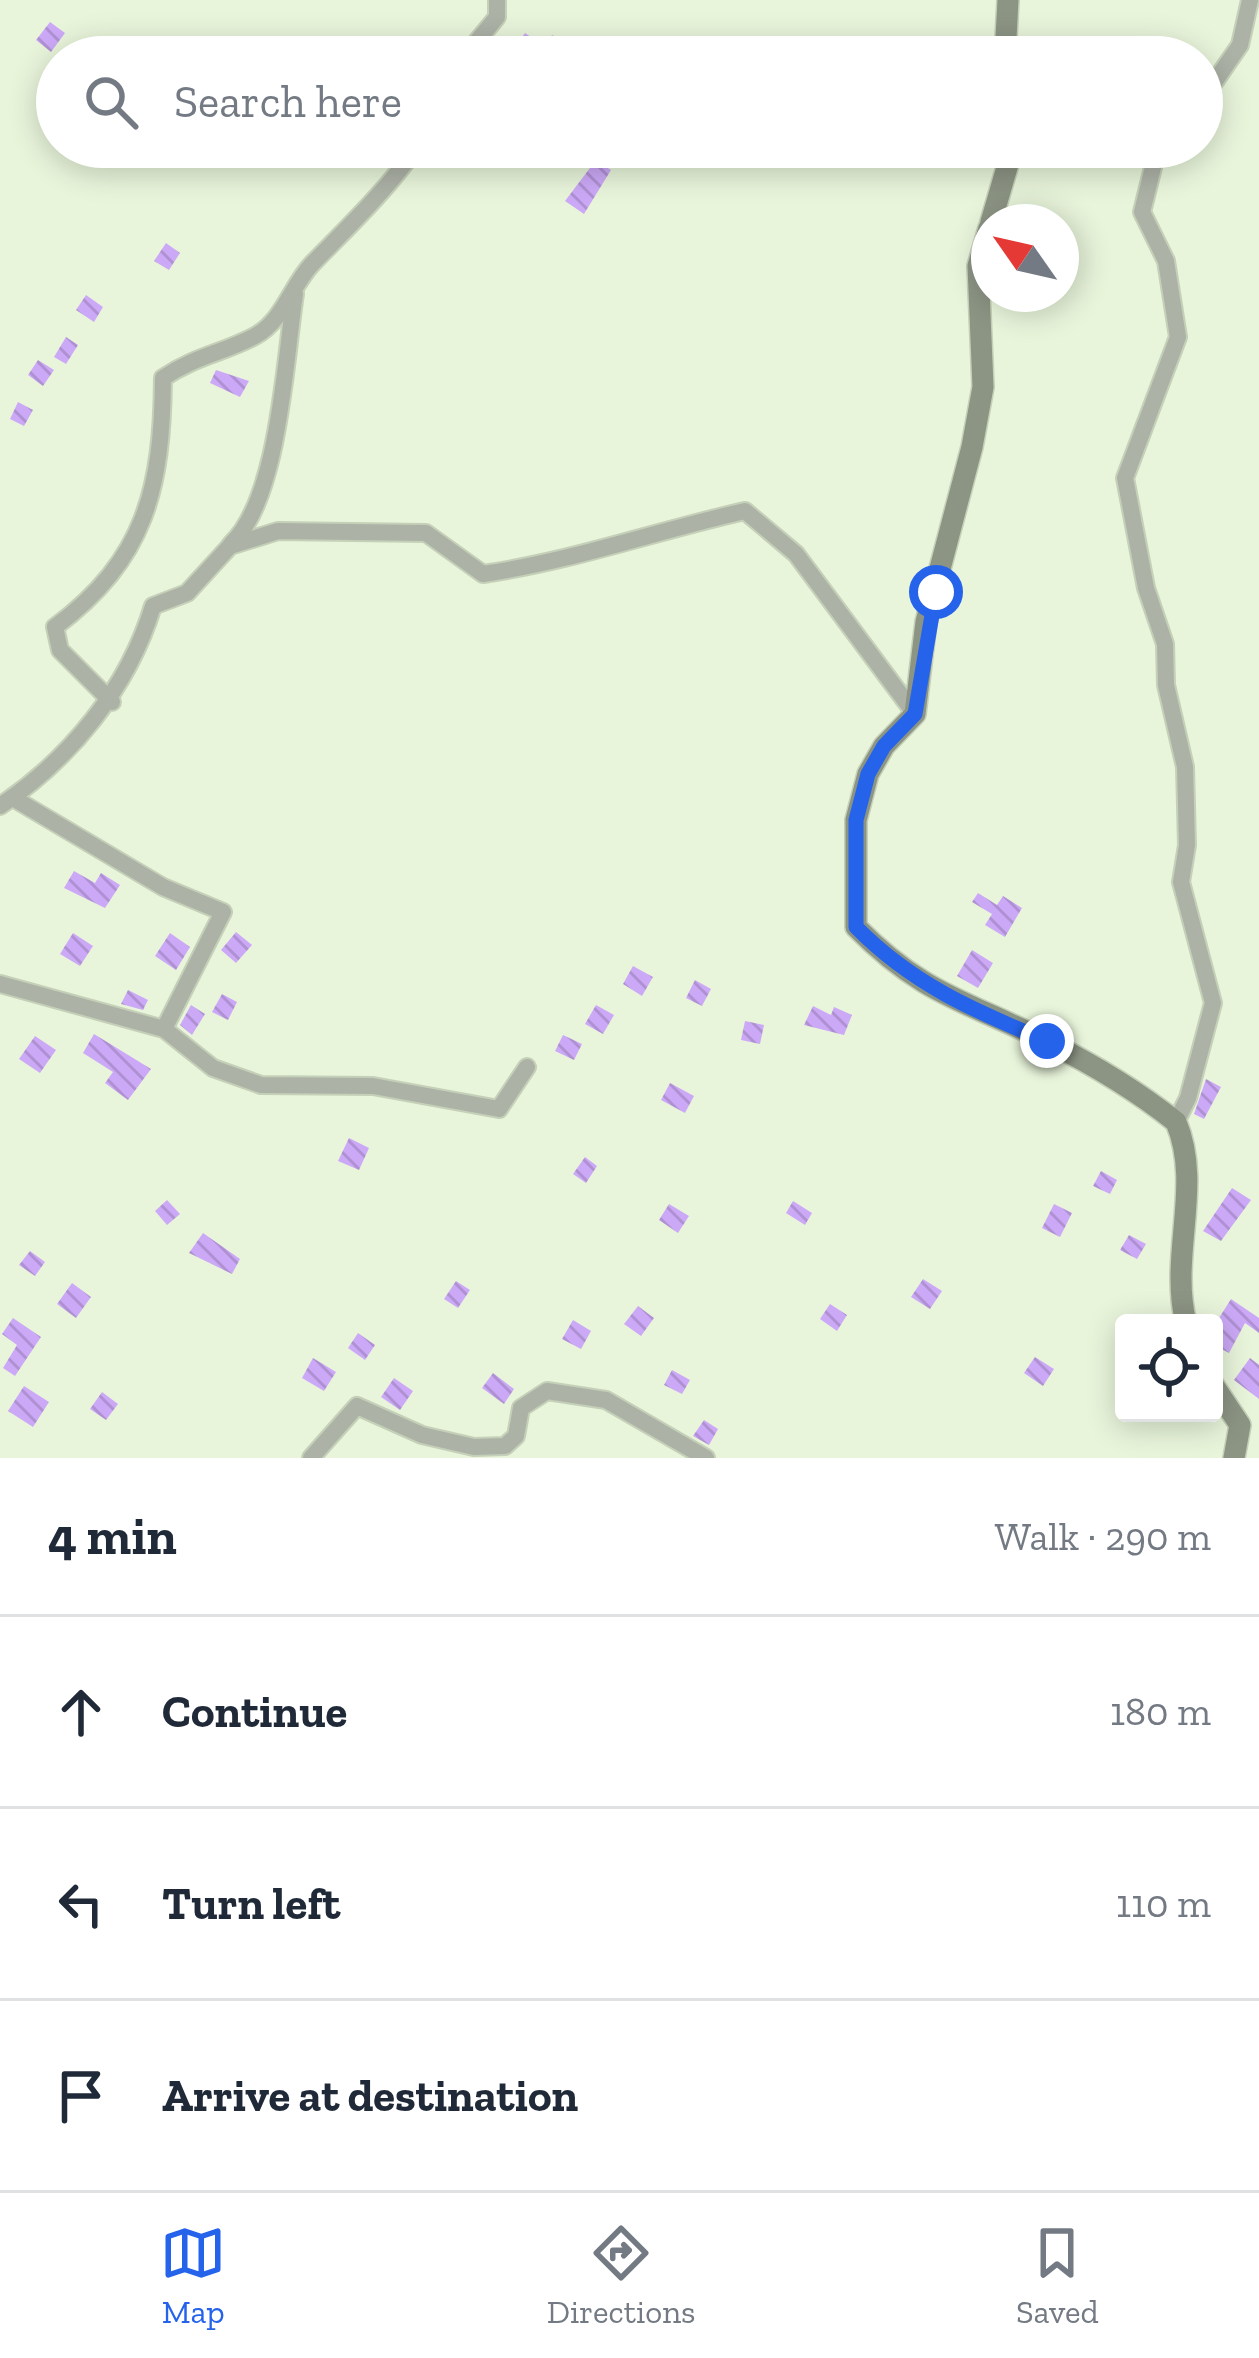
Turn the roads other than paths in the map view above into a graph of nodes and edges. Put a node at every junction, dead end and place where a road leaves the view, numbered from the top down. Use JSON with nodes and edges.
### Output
{"nodes":[{"id":1,"x":497,"y":0,"type":"edge"},
{"id":2,"x":1008,"y":0,"type":"edge"},
{"id":3,"x":1255,"y":1,"type":"edge"},
{"id":4,"x":481,"y":36,"type":"edge"},
{"id":5,"x":1006,"y":36,"type":"edge"},
{"id":6,"x":1223,"y":70,"type":"edge"},
{"id":7,"x":402,"y":168,"type":"edge"},
{"id":8,"x":1007,"y":168,"type":"edge"},
{"id":9,"x":1150,"y":168,"type":"edge"},
{"id":10,"x":996,"y":204,"type":"edge"},
{"id":11,"x":295,"y":293,"type":"junction"},
{"id":12,"x":978,"y":312,"type":"edge"},
{"id":13,"x":230,"y":546,"type":"junction"},
{"id":14,"x":112,"y":702,"type":"junction"},
{"id":15,"x":915,"y":714,"type":"junction"},
{"id":16,"x":6,"y":802,"type":"edge"},
{"id":17,"x":0,"y":983,"type":"edge"},
{"id":18,"x":164,"y":1029,"type":"junction"},
{"id":19,"x":527,"y":1067,"type":"dead end"},
{"id":20,"x":1176,"y":1122,"type":"junction"},
{"id":21,"x":1184,"y":1314,"type":"edge"},
{"id":22,"x":1223,"y":1400,"type":"edge"},
{"id":23,"x":311,"y":1458,"type":"edge"},
{"id":24,"x":706,"y":1458,"type":"edge"},
{"id":25,"x":1234,"y":1458,"type":"edge"}],
"edges":[{"from":1,"to":4,"type":"street"},
{"from":2,"to":5,"type":"street"},
{"from":3,"to":6,"type":"street"},
{"from":7,"to":11,"type":"street"},
{"from":8,"to":10,"type":"street"},
{"from":9,"to":20,"type":"street"},
{"from":11,"to":13,"type":"street"},
{"from":11,"to":14,"type":"street"},
{"from":12,"to":15,"type":"street"},
{"from":13,"to":14,"type":"street"},
{"from":13,"to":15,"type":"street"},
{"from":14,"to":16,"type":"street"},
{"from":15,"to":20,"type":"street"},
{"from":16,"to":18,"type":"street"},
{"from":17,"to":18,"type":"street"},
{"from":18,"to":19,"type":"street"},
{"from":20,"to":21,"type":"street"},
{"from":22,"to":25,"type":"street"},
{"from":23,"to":24,"type":"street"}]}
